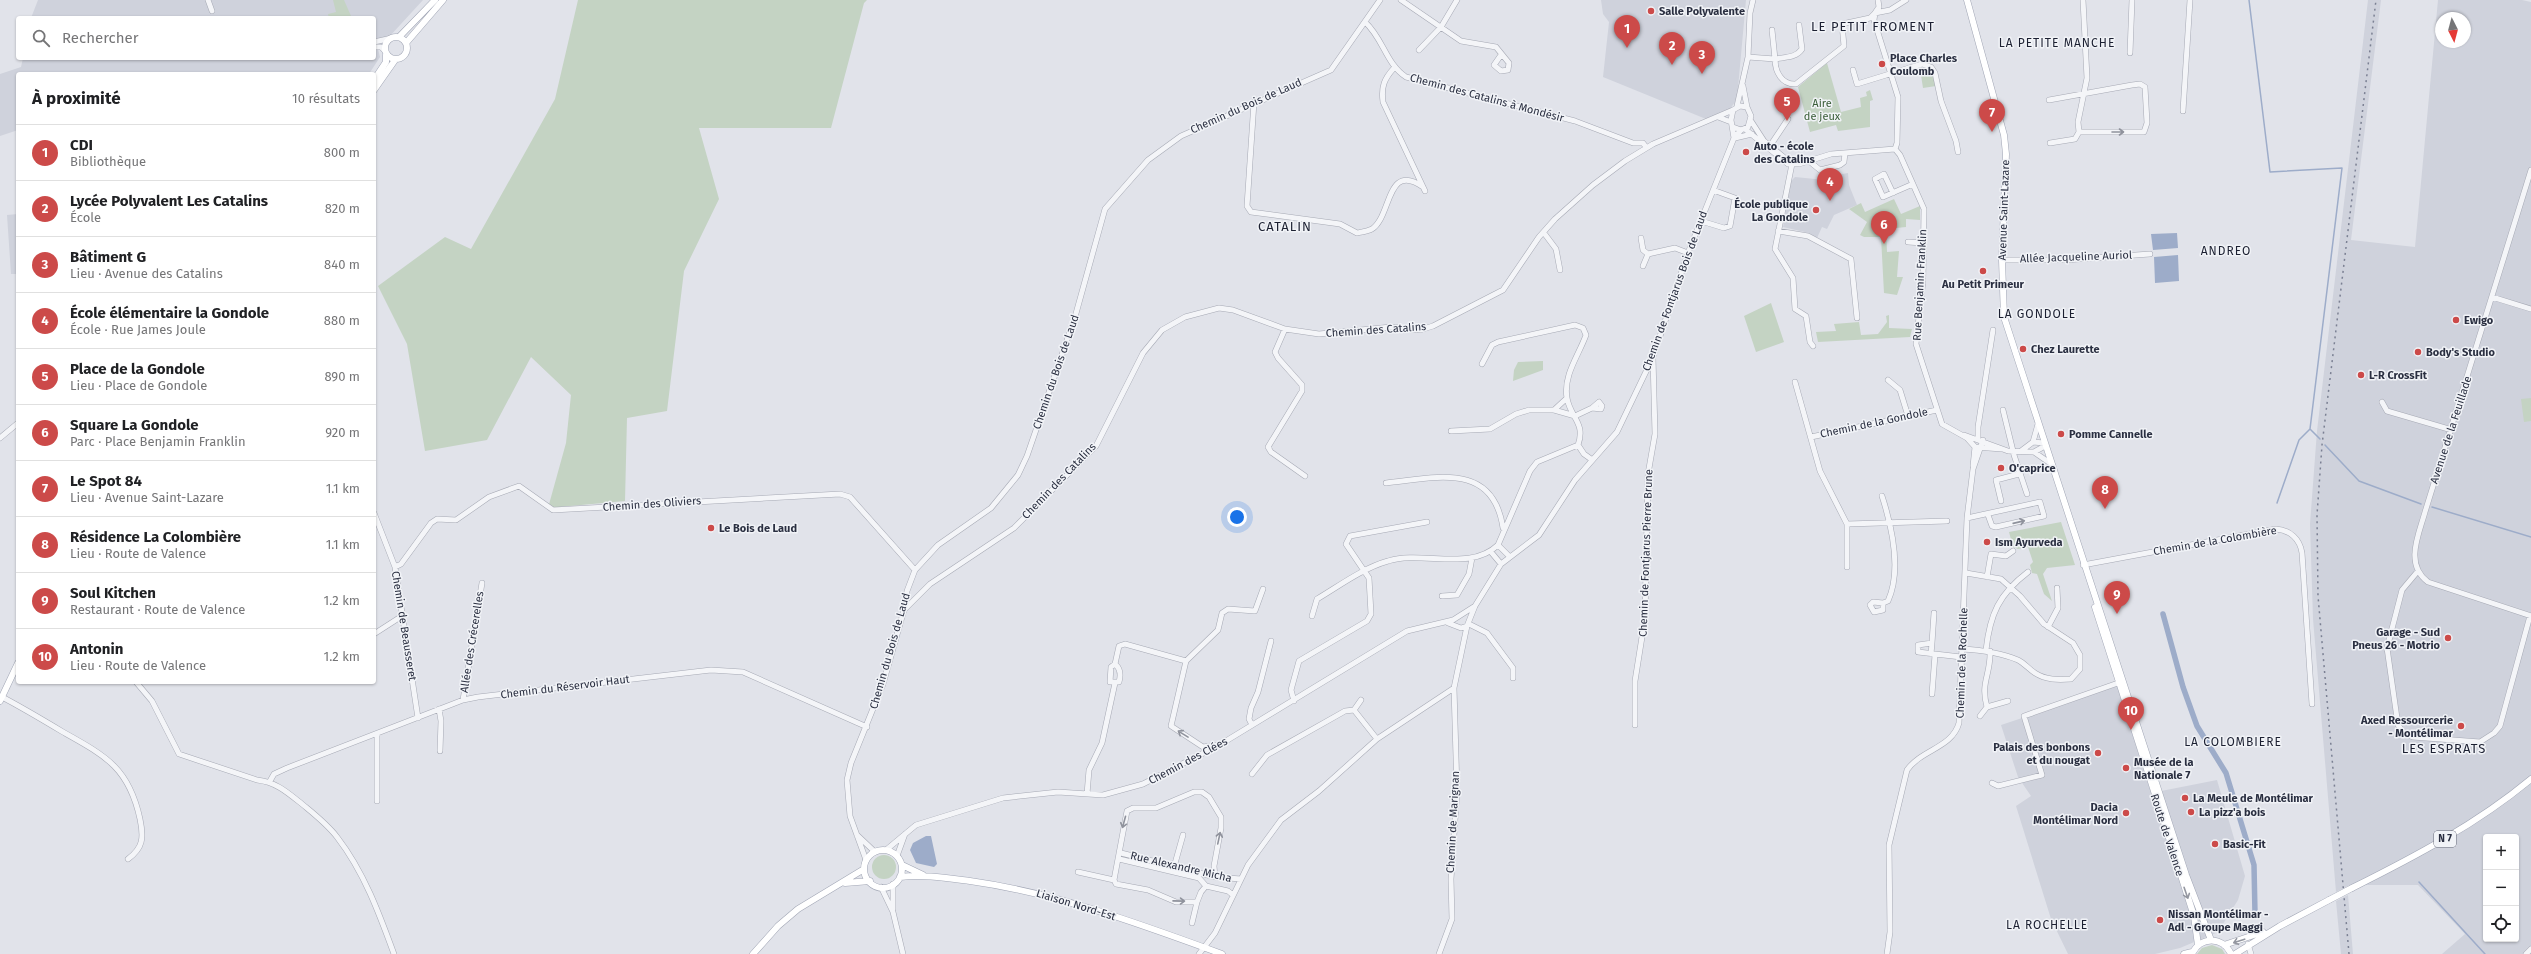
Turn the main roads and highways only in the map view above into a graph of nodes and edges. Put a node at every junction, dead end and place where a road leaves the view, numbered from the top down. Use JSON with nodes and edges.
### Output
{"nodes":[{"id":1,"x":435,"y":0,"type":"edge"},
{"id":2,"x":443,"y":0,"type":"edge"},
{"id":3,"x":1967,"y":0,"type":"edge"},
{"id":4,"x":399,"y":37,"type":"junction"},
{"id":5,"x":406,"y":43,"type":"junction"},
{"id":6,"x":386,"y":53,"type":"junction"},
{"id":7,"x":395,"y":60,"type":"junction"},
{"id":8,"x":376,"y":77,"type":"edge"},
{"id":9,"x":376,"y":87,"type":"edge"},
{"id":10,"x":2055,"y":476,"type":"joint"},
{"id":11,"x":2091,"y":588,"type":"junction"},
{"id":12,"x":16,"y":667,"type":"edge"},
{"id":13,"x":1,"y":699,"type":"edge"},
{"id":14,"x":2531,"y":779,"type":"edge"},
{"id":15,"x":902,"y":865,"type":"junction"},
{"id":16,"x":864,"y":869,"type":"junction"},
{"id":17,"x":924,"y":876,"type":"junction"},
{"id":18,"x":900,"y":877,"type":"junction"},
{"id":19,"x":870,"y":882,"type":"junction"},
{"id":20,"x":844,"y":883,"type":"junction"},
{"id":21,"x":2280,"y":926,"type":"junction"},
{"id":22,"x":2211,"y":940,"type":"junction"},
{"id":23,"x":2198,"y":945,"type":"junction"},
{"id":24,"x":2224,"y":945,"type":"junction"},
{"id":25,"x":2192,"y":953,"type":"edge"},
{"id":26,"x":754,"y":954,"type":"edge"},
{"id":27,"x":1222,"y":954,"type":"edge"},
{"id":28,"x":2184,"y":954,"type":"edge"},
{"id":29,"x":2231,"y":954,"type":"edge"},
{"id":30,"x":2235,"y":954,"type":"edge"}],
"edges":[{"from":1,"to":4,"type":"main road"},
{"from":2,"to":5,"type":"main road"},
{"from":3,"to":10,"type":"main road","name":"Avenue Saint-Lazare"},
{"from":4,"to":5,"type":"main road"},
{"from":4,"to":6,"type":"main road"},
{"from":5,"to":7,"type":"main road"},
{"from":6,"to":7,"type":"main road"},
{"from":6,"to":8,"type":"main road"},
{"from":7,"to":9,"type":"main road"},
{"from":10,"to":11,"type":"main road","name":"Route de Valence"},
{"from":11,"to":22,"type":"main road","name":"Route de Valence"},
{"from":11,"to":23,"type":"main road","name":"Route de Valence","one_way":true},
{"from":12,"to":13,"type":"main road"},
{"from":14,"to":21,"type":"main road","number":"N 7","bridge":true},
{"from":15,"to":16,"type":"main road"},
{"from":15,"to":17,"type":"main road","name":"Liaison Nord-Est"},
{"from":15,"to":18,"type":"main road"},
{"from":16,"to":19,"type":"main road"},
{"from":16,"to":20,"type":"main road"},
{"from":17,"to":18,"type":"main road","name":"Liaison Nord-Est"},
{"from":17,"to":27,"type":"main road","name":"Liaison Nord-Est"},
{"from":18,"to":19,"type":"main road"},
{"from":19,"to":20,"type":"main road"},
{"from":20,"to":26,"type":"main road"},
{"from":21,"to":24,"type":"main road","number":"N 7","one_way":true},
{"from":21,"to":30,"type":"main road","number":"N 7"},
{"from":22,"to":23,"type":"main road"},
{"from":22,"to":24,"type":"main road"},
{"from":23,"to":25,"type":"main road"},
{"from":24,"to":29,"type":"main road"},
{"from":25,"to":28,"type":"main road"}]}
